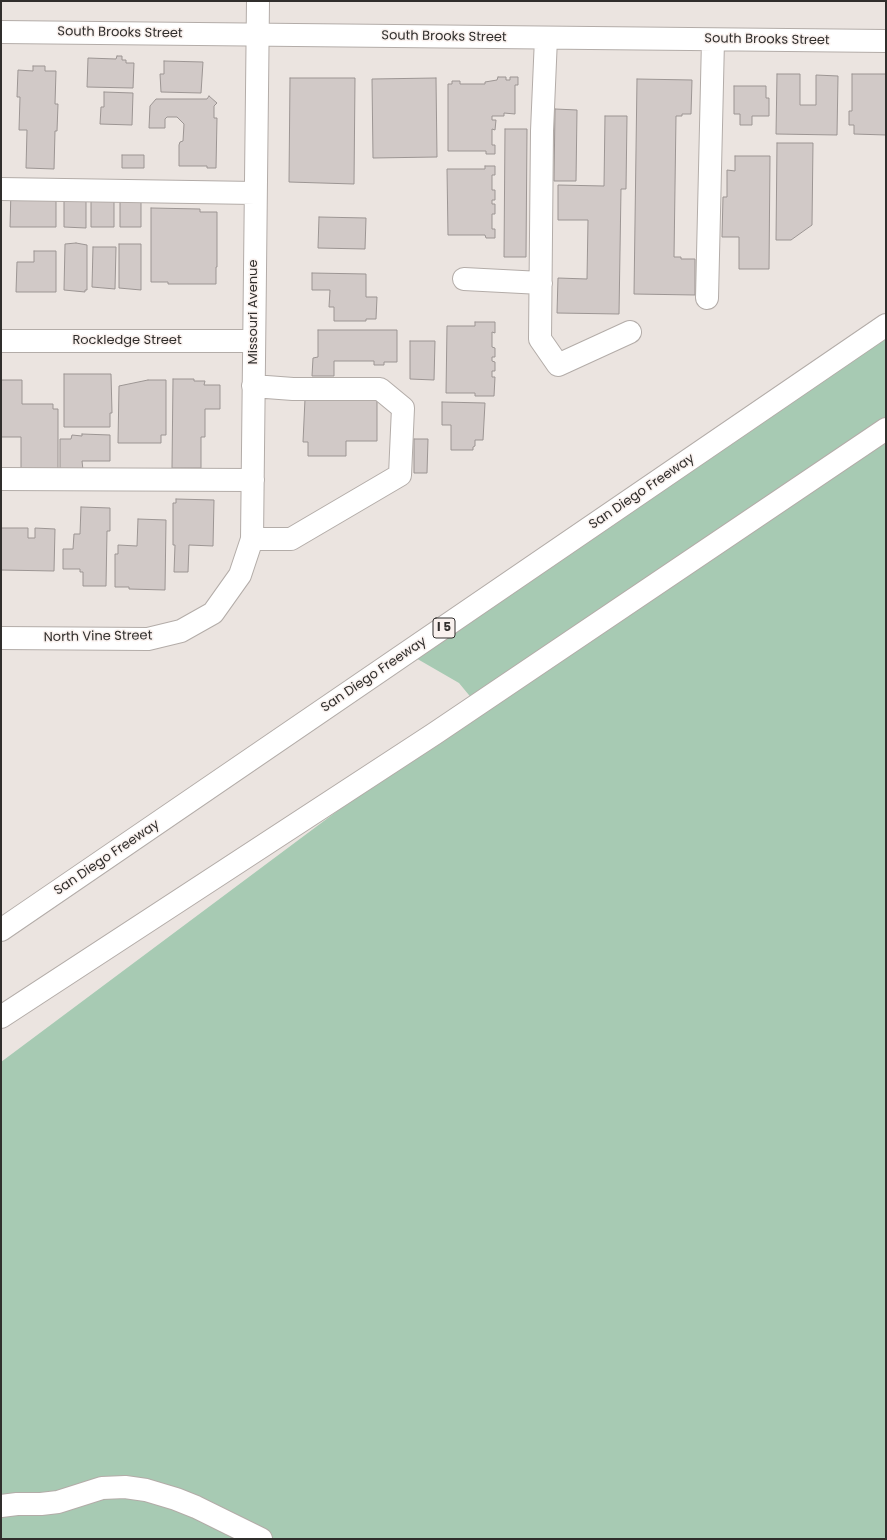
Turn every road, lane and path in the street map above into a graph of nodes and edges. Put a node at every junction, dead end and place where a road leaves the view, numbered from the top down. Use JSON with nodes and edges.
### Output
{"nodes":[{"id":1,"x":258,"y":1,"type":"edge"},
{"id":2,"x":1,"y":32,"type":"edge"},
{"id":3,"x":258,"y":35,"type":"junction"},
{"id":4,"x":546,"y":38,"type":"junction"},
{"id":5,"x":713,"y":40,"type":"junction"},
{"id":6,"x":886,"y":41,"type":"edge"},
{"id":7,"x":1,"y":189,"type":"edge"},
{"id":8,"x":255,"y":193,"type":"junction"},
{"id":9,"x":464,"y":279,"type":"dead end"},
{"id":10,"x":540,"y":283,"type":"junction"},
{"id":11,"x":707,"y":298,"type":"dead end"},
{"id":12,"x":886,"y":325,"type":"edge"},
{"id":13,"x":630,"y":332,"type":"dead end"},
{"id":14,"x":1,"y":340,"type":"edge"},
{"id":15,"x":254,"y":341,"type":"junction"},
{"id":16,"x":254,"y":386,"type":"junction"},
{"id":17,"x":886,"y":429,"type":"edge"},
{"id":18,"x":1,"y":479,"type":"edge"},
{"id":19,"x":253,"y":480,"type":"junction"},
{"id":20,"x":252,"y":539,"type":"junction"},
{"id":21,"x":214,"y":613,"type":"joint"},
{"id":22,"x":1,"y":638,"type":"edge"},
{"id":23,"x":1,"y":930,"type":"edge"},
{"id":24,"x":1,"y":1017,"type":"edge"},
{"id":25,"x":1,"y":1506,"type":"edge"},
{"id":26,"x":261,"y":1539,"type":"edge"}],
"edges":[{"from":1,"to":3,"type":"main road","name":"Missouri Avenue"},
{"from":2,"to":3,"type":"main road","name":"South Brooks Street"},
{"from":3,"to":4,"type":"main road","name":"South Brooks Street"},
{"from":3,"to":8,"type":"main road","name":"Missouri Avenue"},
{"from":4,"to":5,"type":"main road","name":"South Brooks Street"},
{"from":4,"to":10,"type":"main road"},
{"from":5,"to":6,"type":"main road","name":"South Brooks Street"},
{"from":5,"to":11,"type":"main road"},
{"from":7,"to":8,"type":"main road"},
{"from":8,"to":15,"type":"main road","name":"Missouri Avenue"},
{"from":9,"to":10,"type":"main road"},
{"from":10,"to":13,"type":"main road"},
{"from":12,"to":23,"type":"main road","name":"San Diego Freeway","number":"I 5"},
{"from":14,"to":15,"type":"main road","name":"Rockledge Street"},
{"from":15,"to":16,"type":"main road","name":"Missouri Avenue"},
{"from":16,"to":19,"type":"main road","name":"Missouri Avenue"},
{"from":16,"to":20,"type":"main road"},
{"from":17,"to":24,"type":"main road"},
{"from":18,"to":19,"type":"main road"},
{"from":19,"to":20,"type":"main road","name":"Missouri Avenue"},
{"from":20,"to":21,"type":"main road","name":"Missouri Avenue"},
{"from":21,"to":22,"type":"main road","name":"North Vine Street"},
{"from":25,"to":26,"type":"main road"}]}
